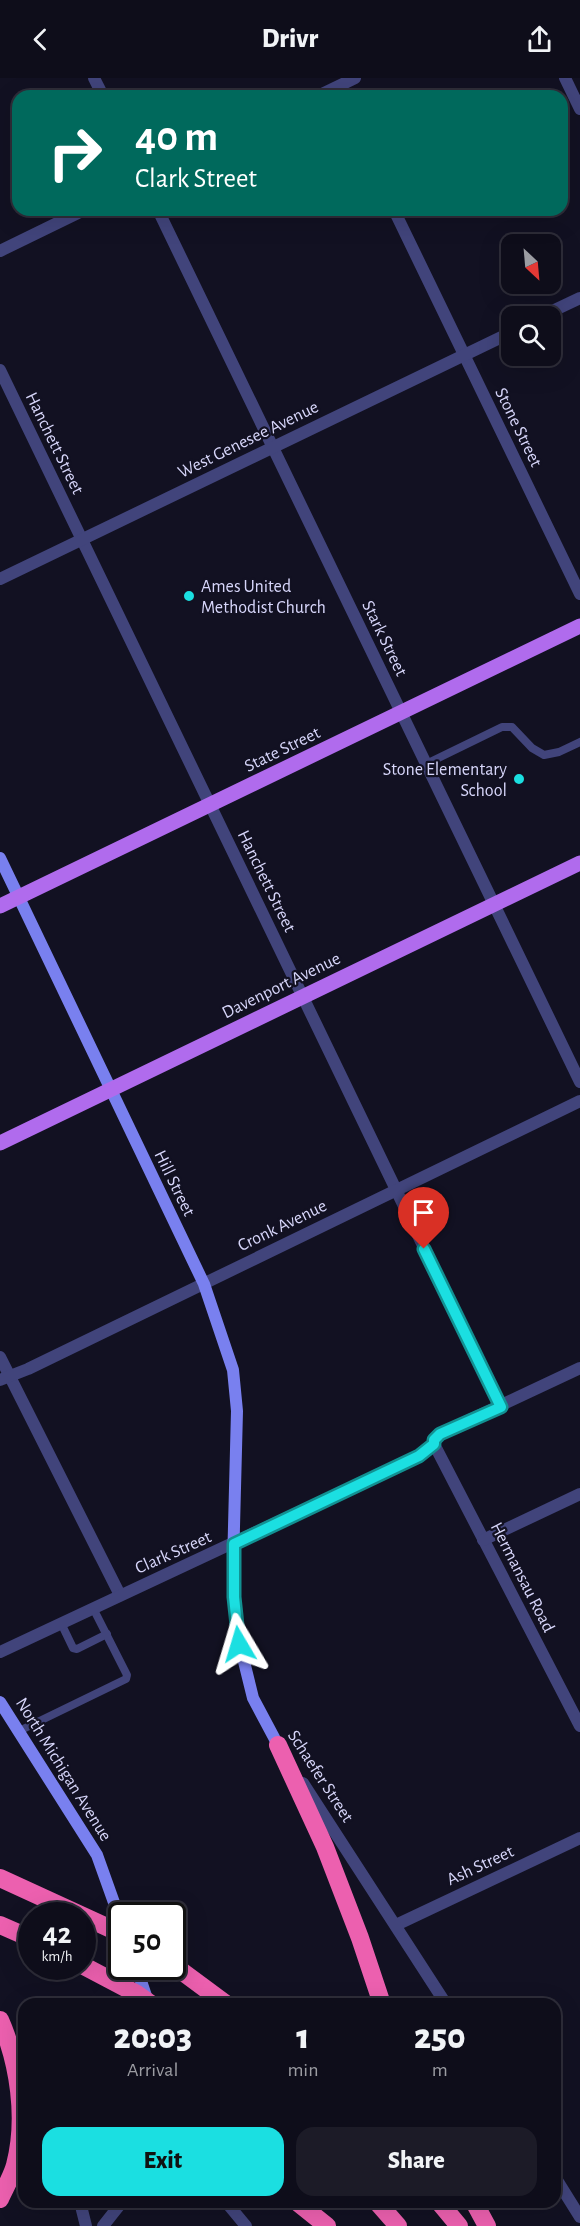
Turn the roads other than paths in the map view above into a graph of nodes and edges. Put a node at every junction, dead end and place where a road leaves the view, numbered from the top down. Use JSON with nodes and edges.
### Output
{"nodes":[{"id":1,"x":355,"y":78,"type":"edge"},
{"id":2,"x":565,"y":78,"type":"edge"},
{"id":3,"x":334,"y":87,"type":"edge"},
{"id":4,"x":580,"y":108,"type":"edge"},
{"id":5,"x":72,"y":216,"type":"edge"},
{"id":6,"x":161,"y":216,"type":"edge"},
{"id":7,"x":397,"y":216,"type":"edge"},
{"id":8,"x":0,"y":251,"type":"edge"},
{"id":9,"x":580,"y":298,"type":"edge"},
{"id":10,"x":561,"y":307,"type":"edge"},
{"id":11,"x":501,"y":337,"type":"edge"},
{"id":12,"x":465,"y":355,"type":"junction"},
{"id":13,"x":0,"y":370,"type":"edge"},
{"id":14,"x":273,"y":446,"type":"junction"},
{"id":15,"x":81,"y":539,"type":"junction"},
{"id":16,"x":0,"y":579,"type":"edge"},
{"id":17,"x":580,"y":594,"type":"edge"},
{"id":18,"x":580,"y":626,"type":"edge"},
{"id":19,"x":401,"y":713,"type":"junction"},
{"id":20,"x":580,"y":742,"type":"edge"},
{"id":21,"x":426,"y":764,"type":"junction"},
{"id":22,"x":210,"y":805,"type":"junction"},
{"id":23,"x":0,"y":858,"type":"edge"},
{"id":24,"x":580,"y":863,"type":"edge"},
{"id":25,"x":19,"y":897,"type":"junction"},
{"id":26,"x":495,"y":905,"type":"junction"},
{"id":27,"x":0,"y":906,"type":"edge"},
{"id":28,"x":303,"y":996,"type":"junction"},
{"id":29,"x":580,"y":1082,"type":"edge"},
{"id":30,"x":110,"y":1091,"type":"junction"},
{"id":31,"x":580,"y":1101,"type":"edge"},
{"id":32,"x":0,"y":1143,"type":"edge"},
{"id":33,"x":395,"y":1190,"type":"junction"},
{"id":34,"x":204,"y":1284,"type":"junction"},
{"id":35,"x":0,"y":1357,"type":"edge"},
{"id":36,"x":580,"y":1368,"type":"edge"},
{"id":37,"x":4,"y":1378,"type":"edge"},
{"id":38,"x":501,"y":1407,"type":"junction"},
{"id":39,"x":434,"y":1444,"type":"junction"},
{"id":40,"x":580,"y":1494,"type":"edge"},
{"id":41,"x":483,"y":1540,"type":"junction"},
{"id":42,"x":234,"y":1544,"type":"junction"},
{"id":43,"x":120,"y":1595,"type":"junction"},
{"id":44,"x":93,"y":1608,"type":"junction"},
{"id":45,"x":61,"y":1623,"type":"junction"},
{"id":46,"x":107,"y":1634,"type":"junction"},
{"id":47,"x":0,"y":1652,"type":"edge"},
{"id":48,"x":0,"y":1701,"type":"edge"},
{"id":49,"x":580,"y":1726,"type":"edge"},
{"id":50,"x":19,"y":1731,"type":"junction"},
{"id":51,"x":278,"y":1745,"type":"junction"},
{"id":52,"x":580,"y":1838,"type":"edge"},
{"id":53,"x":0,"y":1878,"type":"edge"},
{"id":54,"x":114,"y":1902,"type":"edge"},
{"id":55,"x":0,"y":1925,"type":"edge"},
{"id":56,"x":396,"y":1925,"type":"junction"},
{"id":57,"x":108,"y":1928,"type":"edge"},
{"id":58,"x":18,"y":1933,"type":"edge"},
{"id":59,"x":96,"y":1972,"type":"edge"},
{"id":60,"x":186,"y":1974,"type":"edge"},
{"id":61,"x":141,"y":1980,"type":"edge"},
{"id":62,"x":142,"y":1998,"type":"edge"},
{"id":63,"x":148,"y":1998,"type":"edge"},
{"id":64,"x":218,"y":1998,"type":"edge"},
{"id":65,"x":380,"y":1998,"type":"edge"},
{"id":66,"x":442,"y":1998,"type":"edge"},
{"id":67,"x":0,"y":2020,"type":"edge"},
{"id":68,"x":18,"y":2082,"type":"edge"},
{"id":69,"x":18,"y":2144,"type":"edge"},
{"id":70,"x":561,"y":2186,"type":"edge"},
{"id":71,"x":0,"y":2199,"type":"edge"},
{"id":72,"x":82,"y":2208,"type":"edge"},
{"id":73,"x":118,"y":2208,"type":"edge"},
{"id":74,"x":231,"y":2208,"type":"edge"},
{"id":75,"x":304,"y":2208,"type":"edge"},
{"id":76,"x":382,"y":2208,"type":"edge"},
{"id":77,"x":444,"y":2208,"type":"edge"},
{"id":78,"x":477,"y":2208,"type":"edge"},
{"id":79,"x":580,"y":2216,"type":"edge"},
{"id":80,"x":86,"y":2226,"type":"edge"},
{"id":81,"x":104,"y":2226,"type":"edge"},
{"id":82,"x":246,"y":2226,"type":"edge"},
{"id":83,"x":327,"y":2226,"type":"edge"},
{"id":84,"x":398,"y":2226,"type":"edge"},
{"id":85,"x":459,"y":2226,"type":"edge"},
{"id":86,"x":487,"y":2226,"type":"edge"}],
"edges":[{"from":1,"to":3,"type":"street"},
{"from":2,"to":4,"type":"street"},
{"from":5,"to":8,"type":"street"},
{"from":6,"to":14,"type":"street","name":"Stark Street"},
{"from":7,"to":12,"type":"street","name":"Stone Street"},
{"from":9,"to":10,"type":"street"},
{"from":11,"to":12,"type":"street","name":"West Genesee Avenue"},
{"from":12,"to":14,"type":"street","name":"West Genesee Avenue"},
{"from":12,"to":17,"type":"street","name":"Stone Street"},
{"from":13,"to":15,"type":"street","name":"Hanchett Street"},
{"from":14,"to":15,"type":"street","name":"West Genesee Avenue"},
{"from":14,"to":19,"type":"street","name":"Stark Street"},
{"from":15,"to":16,"type":"street","name":"West Genesee Avenue"},
{"from":15,"to":22,"type":"street","name":"Hanchett Street"},
{"from":18,"to":19,"type":"main road","name":"State Street"},
{"from":19,"to":21,"type":"street","name":"Stark Street"},
{"from":19,"to":22,"type":"main road","name":"State Street"},
{"from":20,"to":21,"type":"lane"},
{"from":21,"to":26,"type":"street","name":"Stark Street"},
{"from":22,"to":25,"type":"main road","name":"State Street"},
{"from":22,"to":28,"type":"street","name":"Hanchett Street"},
{"from":23,"to":25,"type":"main road","name":"Hill Street"},
{"from":24,"to":26,"type":"main road","name":"Davenport Avenue"},
{"from":25,"to":27,"type":"main road","name":"State Street"},
{"from":25,"to":30,"type":"main road","name":"Hill Street"},
{"from":26,"to":28,"type":"main road","name":"Davenport Avenue"},
{"from":26,"to":29,"type":"street","name":"Stark Street"},
{"from":28,"to":30,"type":"main road","name":"Davenport Avenue"},
{"from":28,"to":33,"type":"street","name":"Hanchett Street"},
{"from":30,"to":32,"type":"main road","name":"Davenport Avenue"},
{"from":30,"to":34,"type":"main road","name":"Hill Street"},
{"from":31,"to":33,"type":"street","name":"Cronk Avenue"},
{"from":33,"to":34,"type":"street","name":"Cronk Avenue"},
{"from":33,"to":38,"type":"street","name":"Hanchett Street"},
{"from":34,"to":37,"type":"street","name":"Cronk Avenue"},
{"from":34,"to":42,"type":"main road","name":"Hill Street"},
{"from":35,"to":37,"type":"street"},
{"from":36,"to":38,"type":"street","name":"Clark Street"},
{"from":37,"to":43,"type":"street"},
{"from":38,"to":39,"type":"street","name":"Clark Street"},
{"from":39,"to":41,"type":"street","name":"Hermansau Road"},
{"from":39,"to":42,"type":"street","name":"Clark Street"},
{"from":40,"to":41,"type":"street"},
{"from":41,"to":49,"type":"street","name":"Hermansau Road"},
{"from":42,"to":43,"type":"street","name":"Clark Street"},
{"from":42,"to":51,"type":"main road","name":"Schaefer Street"},
{"from":43,"to":44,"type":"street","name":"Clark Street"},
{"from":44,"to":45,"type":"street","name":"Clark Street"},
{"from":44,"to":46,"type":"lane"},
{"from":45,"to":46,"type":"lane"},
{"from":45,"to":47,"type":"street","name":"Clark Street"},
{"from":46,"to":50,"type":"lane"},
{"from":48,"to":50,"type":"main road","name":"North Michigan Avenue"},
{"from":50,"to":54,"type":"main road","name":"North Michigan Avenue"},
{"from":51,"to":56,"type":"street","name":"Schaefer Street"},
{"from":51,"to":65,"type":"highway"},
{"from":52,"to":56,"type":"street","name":"Ash Street"},
{"from":53,"to":57,"type":"highway"},
{"from":55,"to":58,"type":"highway"},
{"from":56,"to":66,"type":"street","name":"Schaefer Street"},
{"from":59,"to":62,"type":"highway"},
{"from":60,"to":64,"type":"highway"},
{"from":61,"to":63,"type":"main road"},
{"from":67,"to":68,"type":"highway"},
{"from":69,"to":71,"type":"highway"},
{"from":70,"to":79,"type":"street"},
{"from":72,"to":80,"type":"street"},
{"from":73,"to":81,"type":"street"},
{"from":74,"to":82,"type":"street"},
{"from":75,"to":83,"type":"highway"},
{"from":76,"to":84,"type":"highway"},
{"from":77,"to":85,"type":"highway"},
{"from":78,"to":86,"type":"highway"}]}
